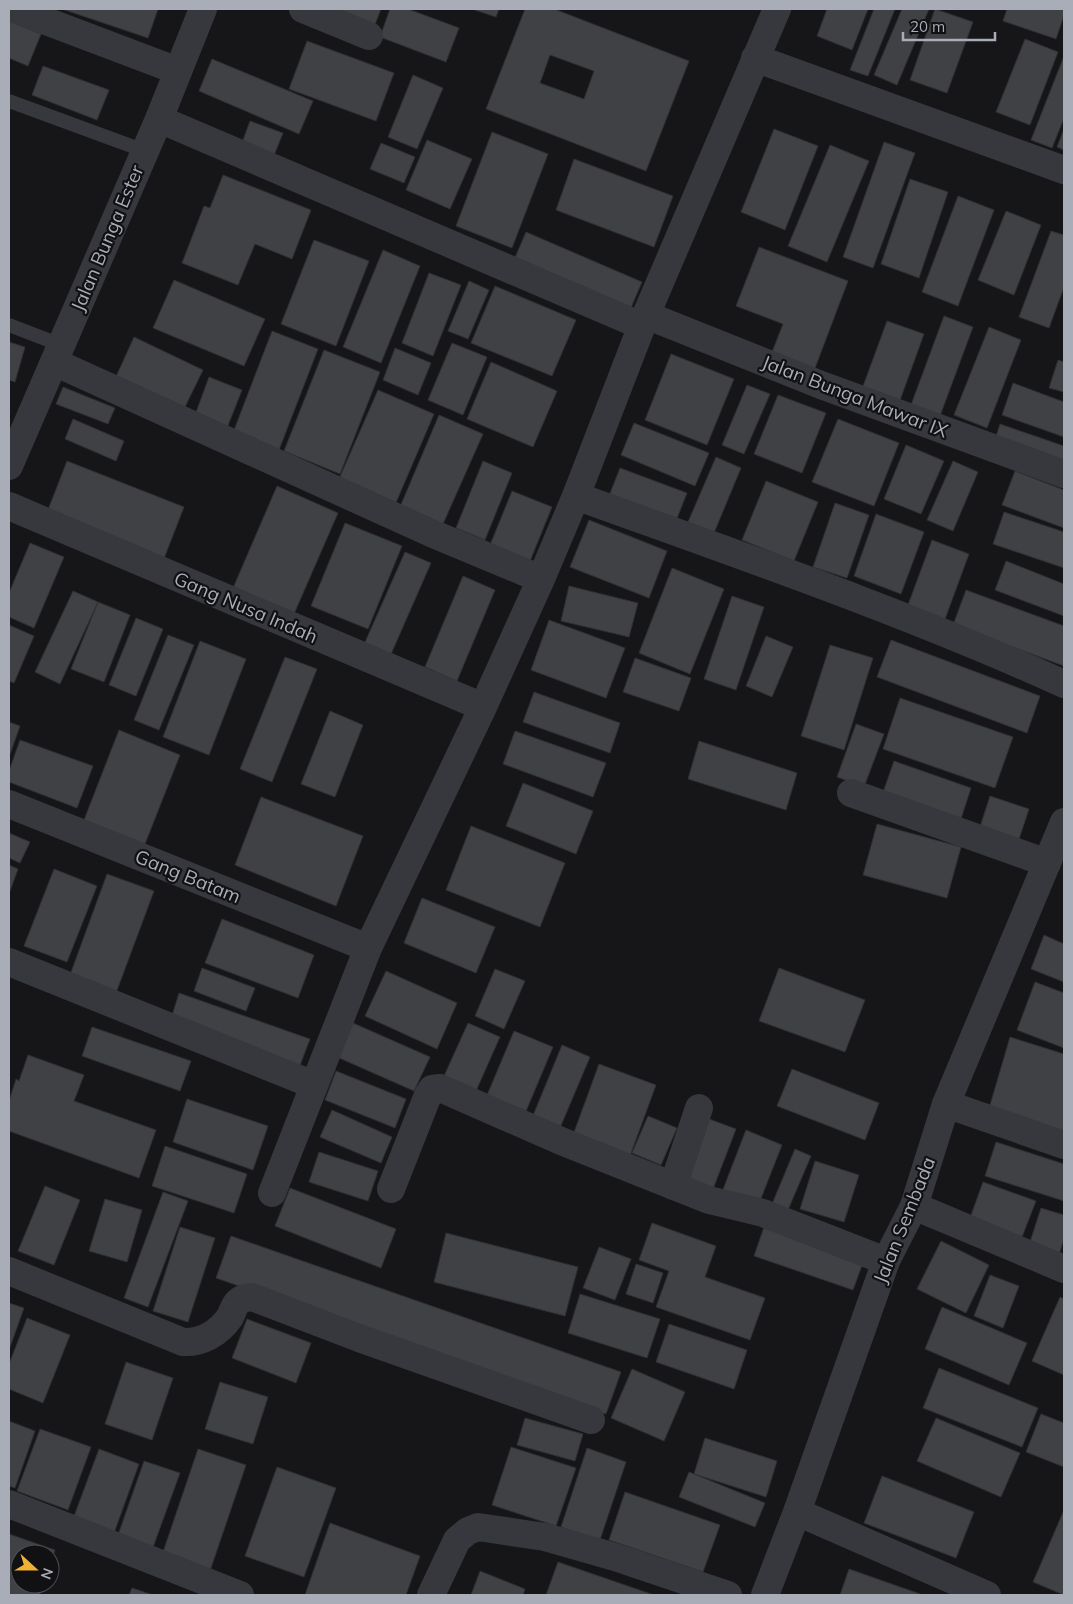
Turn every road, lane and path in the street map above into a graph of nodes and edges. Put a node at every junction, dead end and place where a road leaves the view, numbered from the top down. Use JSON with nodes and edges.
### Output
{"nodes":[{"id":1,"x":14,"y":9,"type":"edge"},
{"id":2,"x":203,"y":9,"type":"edge"},
{"id":3,"x":303,"y":9,"type":"edge"},
{"id":4,"x":777,"y":9,"type":"edge"},
{"id":5,"x":369,"y":36,"type":"dead end"},
{"id":6,"x":755,"y":58,"type":"junction"},
{"id":7,"x":178,"y":70,"type":"junction"},
{"id":8,"x":9,"y":101,"type":"edge"},
{"id":9,"x":159,"y":119,"type":"junction"},
{"id":10,"x":145,"y":151,"type":"junction"},
{"id":11,"x":1064,"y":170,"type":"edge"},
{"id":12,"x":644,"y":321,"type":"junction"},
{"id":13,"x":9,"y":325,"type":"edge"},
{"id":14,"x":57,"y":353,"type":"junction"},
{"id":15,"x":9,"y":466,"type":"edge"},
{"id":16,"x":1064,"y":474,"type":"edge"},
{"id":17,"x":576,"y":496,"type":"junction"},
{"id":18,"x":9,"y":506,"type":"edge"},
{"id":19,"x":541,"y":579,"type":"junction"},
{"id":20,"x":1064,"y":684,"type":"edge"},
{"id":21,"x":483,"y":707,"type":"junction"},
{"id":22,"x":851,"y":793,"type":"dead end"},
{"id":23,"x":9,"y":804,"type":"edge"},
{"id":24,"x":1064,"y":822,"type":"edge"},
{"id":25,"x":1047,"y":862,"type":"junction"},
{"id":26,"x":368,"y":948,"type":"junction"},
{"id":27,"x":9,"y":962,"type":"edge"},
{"id":28,"x":314,"y":1085,"type":"junction"},
{"id":29,"x":946,"y":1104,"type":"junction"},
{"id":30,"x":699,"y":1108,"type":"dead end"},
{"id":31,"x":1064,"y":1144,"type":"edge"},
{"id":32,"x":673,"y":1186,"type":"junction"},
{"id":33,"x":391,"y":1189,"type":"dead end"},
{"id":34,"x":272,"y":1193,"type":"dead end"},
{"id":35,"x":914,"y":1206,"type":"junction"},
{"id":36,"x":886,"y":1262,"type":"junction"},
{"id":37,"x":1064,"y":1269,"type":"edge"},
{"id":38,"x":9,"y":1271,"type":"edge"},
{"id":39,"x":591,"y":1420,"type":"dead end"},
{"id":40,"x":9,"y":1504,"type":"edge"},
{"id":41,"x":797,"y":1512,"type":"junction"},
{"id":42,"x":240,"y":1595,"type":"edge"},
{"id":43,"x":431,"y":1595,"type":"edge"},
{"id":44,"x":728,"y":1595,"type":"edge"},
{"id":45,"x":765,"y":1595,"type":"edge"},
{"id":46,"x":987,"y":1595,"type":"edge"}],
"edges":[{"from":1,"to":7,"type":"street"},
{"from":2,"to":7,"type":"street","name":"Jalan Bunga Ester"},
{"from":3,"to":5,"type":"street"},
{"from":4,"to":6,"type":"street"},
{"from":6,"to":11,"type":"street"},
{"from":6,"to":12,"type":"street"},
{"from":7,"to":9,"type":"street","name":"Jalan Bunga Ester"},
{"from":8,"to":10,"type":"lane"},
{"from":9,"to":10,"type":"street","name":"Jalan Bunga Ester"},
{"from":9,"to":12,"type":"street","name":"Jalan Bunga Mawar IX"},
{"from":10,"to":14,"type":"street","name":"Jalan Bunga Ester"},
{"from":12,"to":16,"type":"street","name":"Jalan Bunga Mawar IX"},
{"from":12,"to":17,"type":"street"},
{"from":13,"to":14,"type":"lane"},
{"from":14,"to":15,"type":"street","name":"Jalan Bunga Ester"},
{"from":14,"to":19,"type":"street"},
{"from":17,"to":19,"type":"street"},
{"from":17,"to":20,"type":"street"},
{"from":18,"to":21,"type":"street","name":"Gang Nusa Indah"},
{"from":19,"to":21,"type":"street"},
{"from":21,"to":26,"type":"street"},
{"from":22,"to":25,"type":"street"},
{"from":23,"to":26,"type":"street","name":"Gang Batam"},
{"from":24,"to":25,"type":"street","name":"Jalan Sembada"},
{"from":25,"to":29,"type":"street","name":"Jalan Sembada"},
{"from":26,"to":28,"type":"street"},
{"from":27,"to":28,"type":"street"},
{"from":28,"to":34,"type":"street"},
{"from":29,"to":31,"type":"street"},
{"from":29,"to":35,"type":"street","name":"Jalan Sembada"},
{"from":30,"to":32,"type":"street"},
{"from":32,"to":33,"type":"street"},
{"from":32,"to":36,"type":"street"},
{"from":35,"to":36,"type":"street","name":"Jalan Sembada"},
{"from":35,"to":37,"type":"street"},
{"from":36,"to":41,"type":"street","name":"Jalan Sembada"},
{"from":38,"to":39,"type":"street"},
{"from":40,"to":42,"type":"street"},
{"from":41,"to":45,"type":"street","name":"Jalan Sembada"},
{"from":41,"to":46,"type":"street"},
{"from":43,"to":44,"type":"street"}]}
